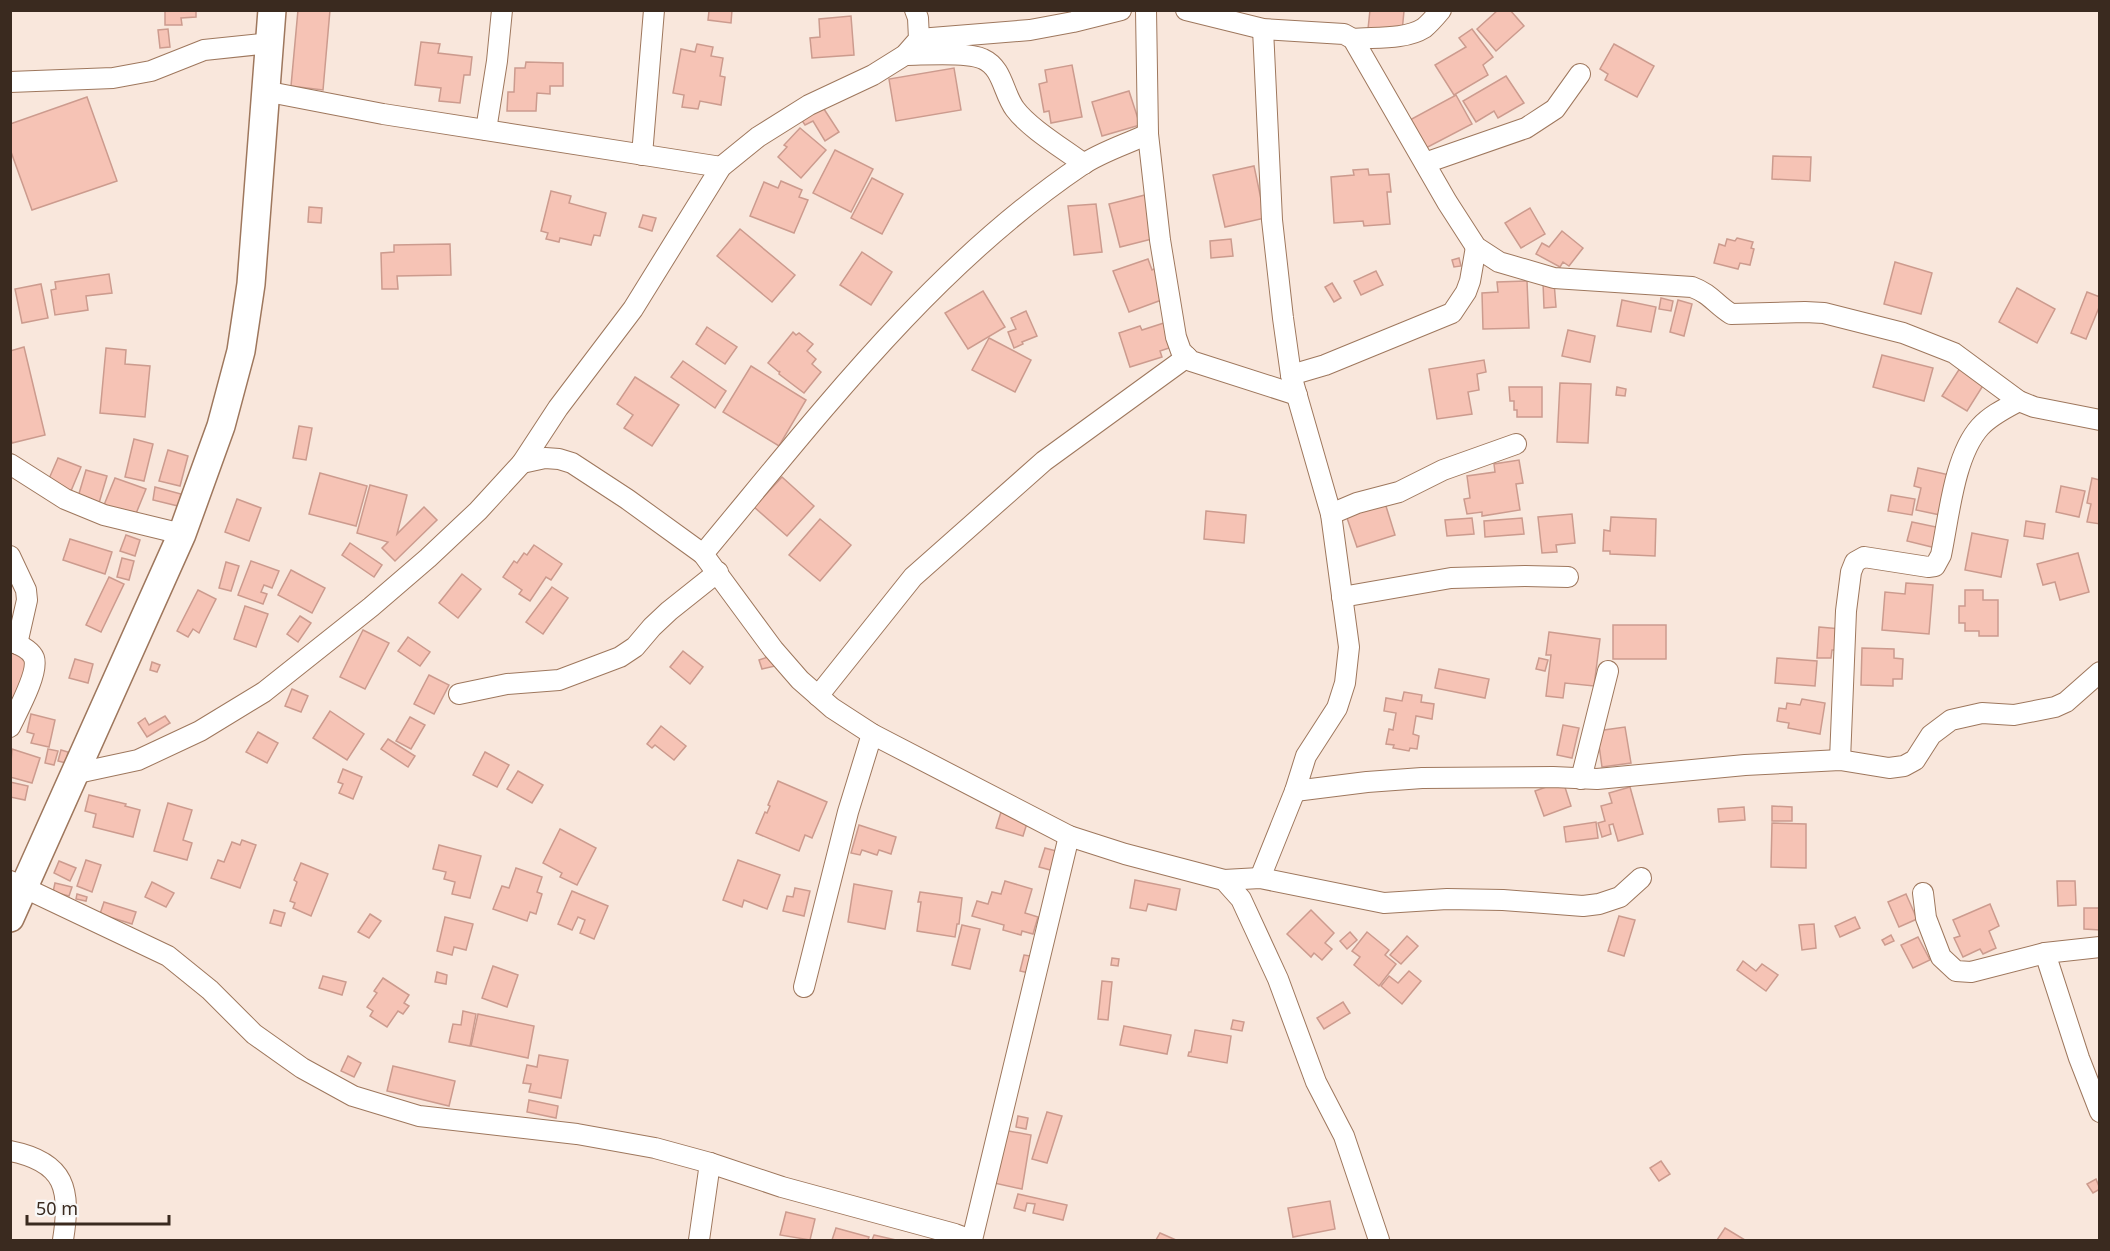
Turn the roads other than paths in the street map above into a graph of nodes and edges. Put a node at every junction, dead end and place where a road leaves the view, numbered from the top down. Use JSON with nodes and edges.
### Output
{"nodes":[{"id":1,"x":272,"y":10,"type":"edge"},
{"id":2,"x":502,"y":10,"type":"edge"},
{"id":3,"x":654,"y":10,"type":"edge"},
{"id":4,"x":915,"y":10,"type":"edge"},
{"id":5,"x":1121,"y":10,"type":"edge"},
{"id":6,"x":1146,"y":10,"type":"edge"},
{"id":7,"x":1186,"y":10,"type":"edge"},
{"id":8,"x":1441,"y":10,"type":"edge"},
{"id":9,"x":1263,"y":29,"type":"junction"},
{"id":10,"x":920,"y":39,"type":"junction"},
{"id":11,"x":1353,"y":39,"type":"junction"},
{"id":12,"x":271,"y":43,"type":"junction"},
{"id":13,"x":905,"y":56,"type":"junction"},
{"id":14,"x":1580,"y":74,"type":"dead end"},
{"id":15,"x":10,"y":82,"type":"edge"},
{"id":16,"x":264,"y":91,"type":"junction"},
{"id":17,"x":486,"y":130,"type":"junction"},
{"id":18,"x":1148,"y":134,"type":"junction"},
{"id":19,"x":642,"y":155,"type":"junction"},
{"id":20,"x":1425,"y":163,"type":"junction"},
{"id":21,"x":1084,"y":164,"type":"junction"},
{"id":22,"x":720,"y":167,"type":"junction"},
{"id":23,"x":1476,"y":247,"type":"junction"},
{"id":24,"x":1187,"y":357,"type":"junction"},
{"id":25,"x":1291,"y":375,"type":"junction"},
{"id":26,"x":1297,"y":395,"type":"junction"},
{"id":27,"x":2019,"y":401,"type":"junction"},
{"id":28,"x":2100,"y":420,"type":"edge"},
{"id":29,"x":1516,"y":444,"type":"dead end"},
{"id":30,"x":522,"y":463,"type":"junction"},
{"id":31,"x":10,"y":464,"type":"edge"},
{"id":32,"x":1331,"y":514,"type":"junction"},
{"id":33,"x":182,"y":534,"type":"junction"},
{"id":34,"x":703,"y":554,"type":"junction"},
{"id":35,"x":10,"y":556,"type":"edge"},
{"id":36,"x":718,"y":572,"type":"junction"},
{"id":37,"x":1568,"y":577,"type":"dead end"},
{"id":38,"x":1342,"y":597,"type":"junction"},
{"id":39,"x":14,"y":642,"type":"edge"},
{"id":40,"x":1608,"y":670,"type":"dead end"},
{"id":41,"x":2100,"y":672,"type":"edge"},
{"id":42,"x":459,"y":694,"type":"dead end"},
{"id":43,"x":818,"y":696,"type":"junction"},
{"id":44,"x":10,"y":727,"type":"edge"},
{"id":45,"x":872,"y":734,"type":"junction"},
{"id":46,"x":1840,"y":760,"type":"junction"},
{"id":47,"x":73,"y":774,"type":"junction"},
{"id":48,"x":1581,"y":779,"type":"junction"},
{"id":49,"x":1295,"y":791,"type":"junction"},
{"id":50,"x":1069,"y":836,"type":"junction"},
{"id":51,"x":1260,"y":878,"type":"junction"},
{"id":52,"x":1641,"y":879,"type":"dead end"},
{"id":53,"x":1224,"y":880,"type":"junction"},
{"id":54,"x":17,"y":885,"type":"edge"},
{"id":55,"x":1923,"y":893,"type":"dead end"},
{"id":56,"x":10,"y":918,"type":"edge"},
{"id":57,"x":2100,"y":947,"type":"edge"},
{"id":58,"x":2045,"y":953,"type":"junction"},
{"id":59,"x":804,"y":987,"type":"dead end"},
{"id":60,"x":2100,"y":1112,"type":"edge"},
{"id":61,"x":10,"y":1151,"type":"edge"},
{"id":62,"x":710,"y":1163,"type":"junction"},
{"id":63,"x":67,"y":1234,"type":"edge"},
{"id":64,"x":699,"y":1240,"type":"edge"},
{"id":65,"x":971,"y":1240,"type":"edge"},
{"id":66,"x":1379,"y":1240,"type":"edge"}],
"edges":[{"from":1,"to":12,"type":"street"},
{"from":2,"to":17,"type":"street"},
{"from":3,"to":19,"type":"street"},
{"from":4,"to":10,"type":"street"},
{"from":5,"to":10,"type":"street"},
{"from":6,"to":18,"type":"street"},
{"from":7,"to":9,"type":"street"},
{"from":8,"to":11,"type":"street"},
{"from":9,"to":11,"type":"street"},
{"from":9,"to":25,"type":"street"},
{"from":10,"to":13,"type":"street"},
{"from":11,"to":20,"type":"street"},
{"from":12,"to":15,"type":"street"},
{"from":12,"to":16,"type":"street"},
{"from":13,"to":21,"type":"street"},
{"from":13,"to":22,"type":"street"},
{"from":14,"to":20,"type":"street"},
{"from":16,"to":17,"type":"street"},
{"from":16,"to":33,"type":"street"},
{"from":17,"to":19,"type":"street"},
{"from":18,"to":21,"type":"street"},
{"from":18,"to":24,"type":"street"},
{"from":19,"to":22,"type":"street"},
{"from":20,"to":23,"type":"street"},
{"from":21,"to":34,"type":"street"},
{"from":22,"to":30,"type":"street"},
{"from":23,"to":25,"type":"street"},
{"from":23,"to":27,"type":"street"},
{"from":24,"to":26,"type":"street"},
{"from":24,"to":43,"type":"street"},
{"from":25,"to":26,"type":"street"},
{"from":26,"to":32,"type":"street"},
{"from":27,"to":28,"type":"street"},
{"from":27,"to":46,"type":"street"},
{"from":29,"to":32,"type":"street"},
{"from":30,"to":34,"type":"street"},
{"from":30,"to":47,"type":"street"},
{"from":31,"to":33,"type":"street"},
{"from":32,"to":38,"type":"street"},
{"from":33,"to":47,"type":"street"},
{"from":34,"to":36,"type":"street"},
{"from":35,"to":39,"type":"street"},
{"from":36,"to":42,"type":"street"},
{"from":36,"to":43,"type":"street"},
{"from":37,"to":38,"type":"street"},
{"from":38,"to":49,"type":"street"},
{"from":39,"to":44,"type":"street"},
{"from":40,"to":48,"type":"street"},
{"from":41,"to":46,"type":"street"},
{"from":43,"to":45,"type":"street"},
{"from":45,"to":50,"type":"street"},
{"from":45,"to":59,"type":"street"},
{"from":46,"to":48,"type":"street"},
{"from":47,"to":54,"type":"street"},
{"from":48,"to":49,"type":"street"},
{"from":49,"to":51,"type":"street"},
{"from":50,"to":53,"type":"street"},
{"from":50,"to":65,"type":"street"},
{"from":51,"to":52,"type":"street"},
{"from":51,"to":53,"type":"street"},
{"from":53,"to":66,"type":"street"},
{"from":54,"to":56,"type":"street"},
{"from":54,"to":62,"type":"street"},
{"from":55,"to":58,"type":"street"},
{"from":57,"to":58,"type":"street"},
{"from":58,"to":60,"type":"street"},
{"from":61,"to":63,"type":"street"},
{"from":62,"to":64,"type":"street"},
{"from":62,"to":65,"type":"street"}]}
